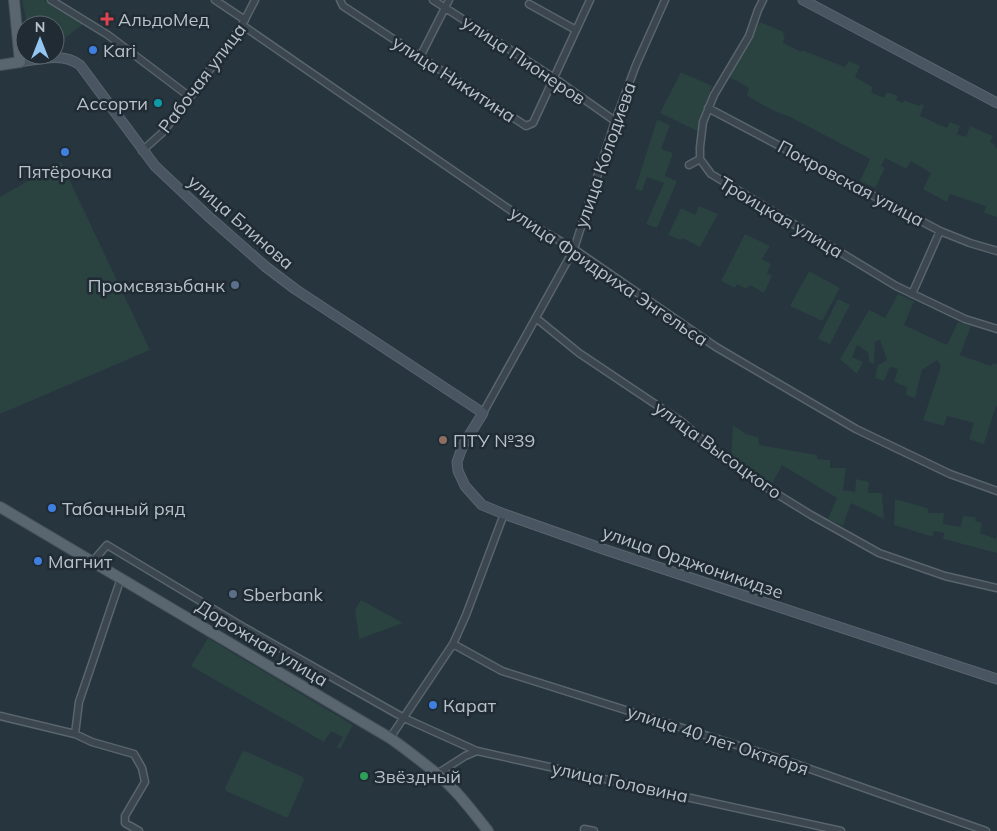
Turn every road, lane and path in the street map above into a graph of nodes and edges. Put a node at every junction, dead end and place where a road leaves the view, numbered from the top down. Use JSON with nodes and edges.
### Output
{"nodes":[{"id":1,"x":14,"y":0,"type":"edge"},
{"id":2,"x":51,"y":0,"type":"edge"},
{"id":3,"x":215,"y":0,"type":"edge"},
{"id":4,"x":255,"y":0,"type":"edge"},
{"id":5,"x":340,"y":0,"type":"edge"},
{"id":6,"x":433,"y":0,"type":"edge"},
{"id":7,"x":449,"y":0,"type":"edge"},
{"id":8,"x":590,"y":0,"type":"edge"},
{"id":9,"x":665,"y":0,"type":"edge"},
{"id":10,"x":763,"y":0,"type":"edge"},
{"id":11,"x":803,"y":0,"type":"edge"},
{"id":12,"x":529,"y":4,"type":"dead end"},
{"id":13,"x":445,"y":8,"type":"junction"},
{"id":14,"x":15,"y":15,"type":"edge"},
{"id":15,"x":243,"y":23,"type":"junction"},
{"id":16,"x":576,"y":30,"type":"junction"},
{"id":17,"x":420,"y":57,"type":"junction"},
{"id":18,"x":65,"y":58,"type":"edge"},
{"id":19,"x":15,"y":63,"type":"edge"},
{"id":20,"x":0,"y":65,"type":"edge"},
{"id":21,"x":554,"y":78,"type":"junction"},
{"id":22,"x":190,"y":96,"type":"junction"},
{"id":23,"x":997,"y":103,"type":"edge"},
{"id":24,"x":708,"y":108,"type":"junction"},
{"id":25,"x":615,"y":121,"type":"junction"},
{"id":26,"x":142,"y":151,"type":"junction"},
{"id":27,"x":700,"y":159,"type":"junction"},
{"id":28,"x":689,"y":165,"type":"dead end"},
{"id":29,"x":940,"y":231,"type":"junction"},
{"id":30,"x":574,"y":249,"type":"junction"},
{"id":31,"x":997,"y":251,"type":"edge"},
{"id":32,"x":912,"y":294,"type":"junction"},
{"id":33,"x":536,"y":318,"type":"junction"},
{"id":34,"x":997,"y":329,"type":"edge"},
{"id":35,"x":482,"y":413,"type":"junction"},
{"id":36,"x":997,"y":492,"type":"edge"},
{"id":37,"x":0,"y":507,"type":"edge"},
{"id":38,"x":504,"y":514,"type":"junction"},
{"id":39,"x":93,"y":561,"type":"junction"},
{"id":40,"x":121,"y":578,"type":"junction"},
{"id":41,"x":997,"y":588,"type":"edge"},
{"id":42,"x":453,"y":644,"type":"junction"},
{"id":43,"x":997,"y":679,"type":"edge"},
{"id":44,"x":0,"y":716,"type":"edge"},
{"id":45,"x":404,"y":718,"type":"junction"},
{"id":46,"x":75,"y":734,"type":"junction"},
{"id":47,"x":390,"y":738,"type":"junction"},
{"id":48,"x":478,"y":751,"type":"junction"},
{"id":49,"x":437,"y":774,"type":"junction"},
{"id":50,"x":584,"y":829,"type":"dead end"},
{"id":51,"x":139,"y":831,"type":"edge"},
{"id":52,"x":488,"y":831,"type":"edge"},
{"id":53,"x":594,"y":831,"type":"edge"},
{"id":54,"x":841,"y":831,"type":"edge"},
{"id":55,"x":986,"y":831,"type":"edge"}],
"edges":[{"from":1,"to":14,"type":"main road"},
{"from":2,"to":22,"type":"street"},
{"from":3,"to":15,"type":"street","name":"улица Фридриха Энгельса"},
{"from":4,"to":15,"type":"street","name":"Рабочая улица"},
{"from":5,"to":17,"type":"street","name":"улица Никитина"},
{"from":6,"to":13,"type":"street","name":"улица Пионеров"},
{"from":7,"to":13,"type":"street"},
{"from":8,"to":16,"type":"street","name":"улица Никитина"},
{"from":9,"to":25,"type":"street","name":"улица Колодиева"},
{"from":10,"to":24,"type":"street"},
{"from":11,"to":23,"type":"main road"},
{"from":12,"to":16,"type":"street"},
{"from":13,"to":17,"type":"street"},
{"from":13,"to":21,"type":"street","name":"улица Пионеров"},
{"from":15,"to":22,"type":"street","name":"Рабочая улица"},
{"from":15,"to":30,"type":"street","name":"улица Фридриха Энгельса"},
{"from":16,"to":21,"type":"street","name":"улица Никитина"},
{"from":17,"to":21,"type":"street","name":"улица Никитина"},
{"from":18,"to":26,"type":"main road","name":"улица Блинова"},
{"from":19,"to":20,"type":"main road","name":"улица Блинова"},
{"from":21,"to":25,"type":"street","name":"улица Пионеров"},
{"from":22,"to":26,"type":"street","name":"Рабочая улица"},
{"from":24,"to":27,"type":"street"},
{"from":24,"to":29,"type":"street","name":"Покровская улица"},
{"from":25,"to":30,"type":"street","name":"улица Колодиева"},
{"from":26,"to":35,"type":"main road","name":"улица Блинова"},
{"from":27,"to":28,"type":"street"},
{"from":27,"to":32,"type":"street","name":"Троицкая улица"},
{"from":29,"to":31,"type":"street","name":"Покровская улица"},
{"from":29,"to":32,"type":"street"},
{"from":30,"to":33,"type":"street","name":"улица Колодиева"},
{"from":30,"to":36,"type":"street","name":"улица Фридриха Энгельса"},
{"from":32,"to":34,"type":"street","name":"Троицкая улица"},
{"from":33,"to":35,"type":"street","name":"улица Колодиева"},
{"from":33,"to":41,"type":"street","name":"улица Высоцкого"},
{"from":35,"to":38,"type":"main road","name":"улица Орджоникидзе"},
{"from":37,"to":39,"type":"main road","name":"Дорожная улица"},
{"from":38,"to":42,"type":"street"},
{"from":38,"to":43,"type":"main road","name":"улица Орджоникидзе"},
{"from":39,"to":40,"type":"main road","name":"Дорожная улица"},
{"from":39,"to":45,"type":"street","name":"улица Головина"},
{"from":40,"to":46,"type":"street"},
{"from":40,"to":47,"type":"main road","name":"Дорожная улица"},
{"from":42,"to":45,"type":"street"},
{"from":42,"to":55,"type":"street","name":"улица 40 лет Октября"},
{"from":44,"to":46,"type":"street"},
{"from":45,"to":47,"type":"street"},
{"from":45,"to":48,"type":"street","name":"улица Головина"},
{"from":46,"to":51,"type":"street"},
{"from":47,"to":49,"type":"main road","name":"Дорожная улица"},
{"from":48,"to":49,"type":"street"},
{"from":48,"to":54,"type":"street","name":"улица Головина"},
{"from":49,"to":52,"type":"main road","name":"Дорожная улица"},
{"from":50,"to":53,"type":"street"}]}
